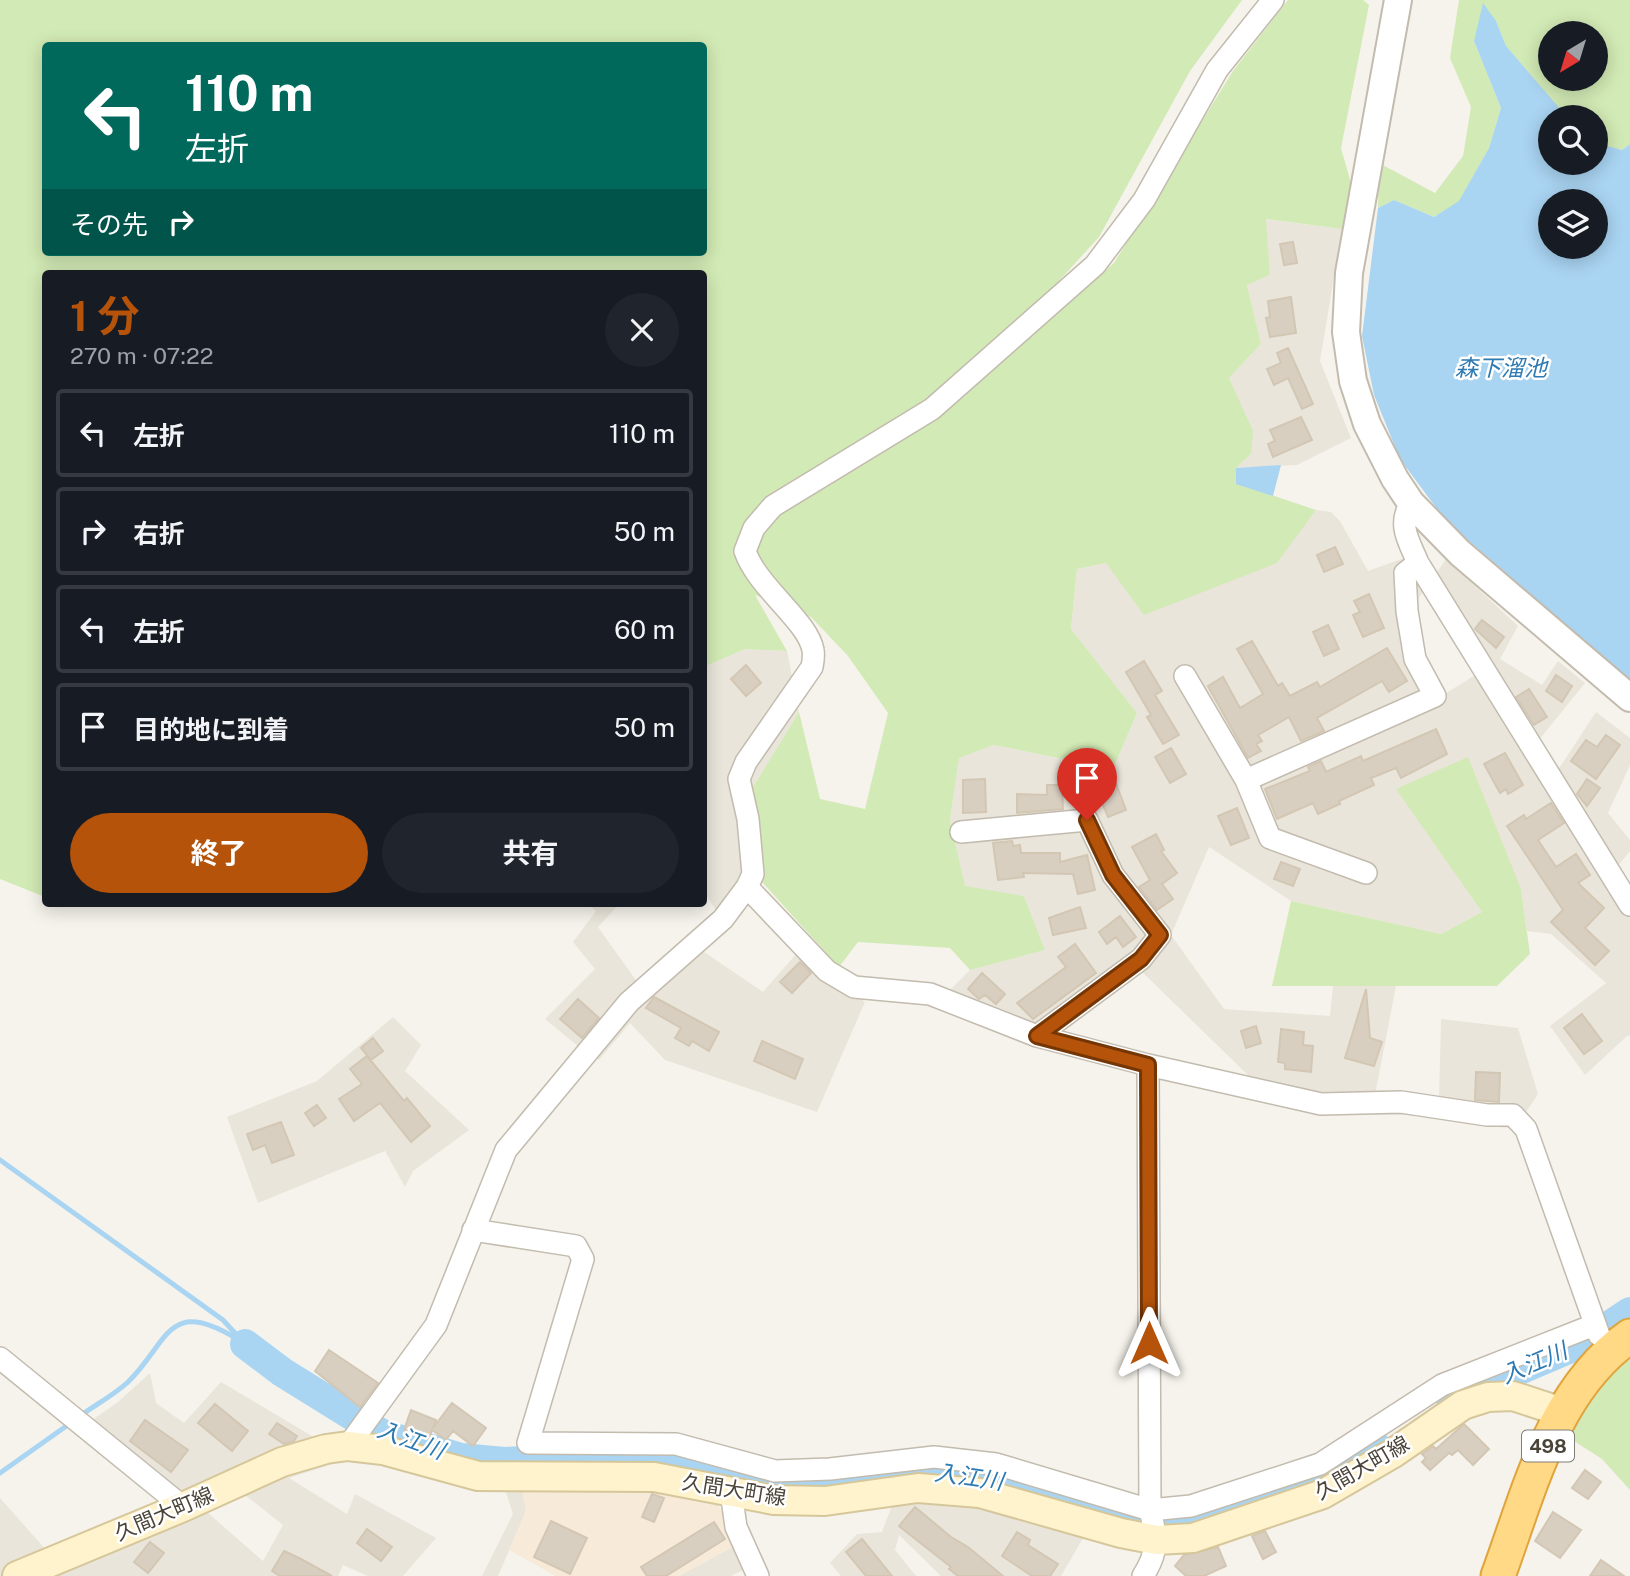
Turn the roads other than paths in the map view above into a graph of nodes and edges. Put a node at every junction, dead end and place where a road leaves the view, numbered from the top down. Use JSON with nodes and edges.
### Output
{"nodes":[{"id":1,"x":1273,"y":0,"type":"edge"},
{"id":2,"x":1398,"y":0,"type":"edge"},
{"id":3,"x":1411,"y":503,"type":"junction"},
{"id":4,"x":1418,"y":563,"type":"junction"},
{"id":5,"x":1185,"y":676,"type":"dead end"},
{"id":6,"x":1630,"y":698,"type":"edge"},
{"id":7,"x":1245,"y":780,"type":"junction"},
{"id":8,"x":961,"y":832,"type":"dead end"},
{"id":9,"x":1366,"y":873,"type":"dead end"},
{"id":10,"x":747,"y":887,"type":"junction"},
{"id":11,"x":1630,"y":905,"type":"edge"},
{"id":12,"x":1037,"y":1036,"type":"junction"},
{"id":13,"x":1148,"y":1065,"type":"junction"},
{"id":14,"x":473,"y":1230,"type":"junction"},
{"id":15,"x":1609,"y":1338,"type":"edge"},
{"id":16,"x":0,"y":1358,"type":"edge"},
{"id":17,"x":1562,"y":1412,"type":"junction"},
{"id":18,"x":359,"y":1432,"type":"junction"},
{"id":19,"x":731,"y":1492,"type":"junction"},
{"id":20,"x":183,"y":1507,"type":"junction"},
{"id":21,"x":1150,"y":1510,"type":"junction"},
{"id":22,"x":1157,"y":1539,"type":"junction"},
{"id":23,"x":53,"y":1569,"type":"edge"},
{"id":24,"x":18,"y":1576,"type":"edge"},
{"id":25,"x":758,"y":1576,"type":"edge"},
{"id":26,"x":1143,"y":1576,"type":"edge"},
{"id":27,"x":1498,"y":1576,"type":"edge"}],
"edges":[{"from":1,"to":10,"type":"street"},
{"from":2,"to":3,"type":"street"},
{"from":3,"to":4,"type":"street"},
{"from":3,"to":6,"type":"street"},
{"from":4,"to":7,"type":"street"},
{"from":4,"to":11,"type":"street"},
{"from":5,"to":7,"type":"street"},
{"from":7,"to":9,"type":"street"},
{"from":8,"to":12,"type":"street"},
{"from":10,"to":12,"type":"street"},
{"from":10,"to":14,"type":"street"},
{"from":12,"to":13,"type":"street"},
{"from":13,"to":15,"type":"street"},
{"from":13,"to":21,"type":"street"},
{"from":14,"to":18,"type":"street"},
{"from":14,"to":21,"type":"street"},
{"from":15,"to":17,"type":"highway","number":"498"},
{"from":15,"to":21,"type":"street"},
{"from":16,"to":20,"type":"street"},
{"from":17,"to":22,"type":"main road","name":"久間大町線"},
{"from":17,"to":27,"type":"highway","number":"498"},
{"from":18,"to":19,"type":"main road","name":"久間大町線"},
{"from":18,"to":20,"type":"main road","name":"久間大町線"},
{"from":19,"to":22,"type":"main road","name":"久間大町線"},
{"from":19,"to":25,"type":"street"},
{"from":20,"to":23,"type":"main road","name":"久間大町線"},
{"from":21,"to":22,"type":"street"},
{"from":22,"to":26,"type":"street"},
{"from":23,"to":24,"type":"main road","name":"久間大町線"}]}
